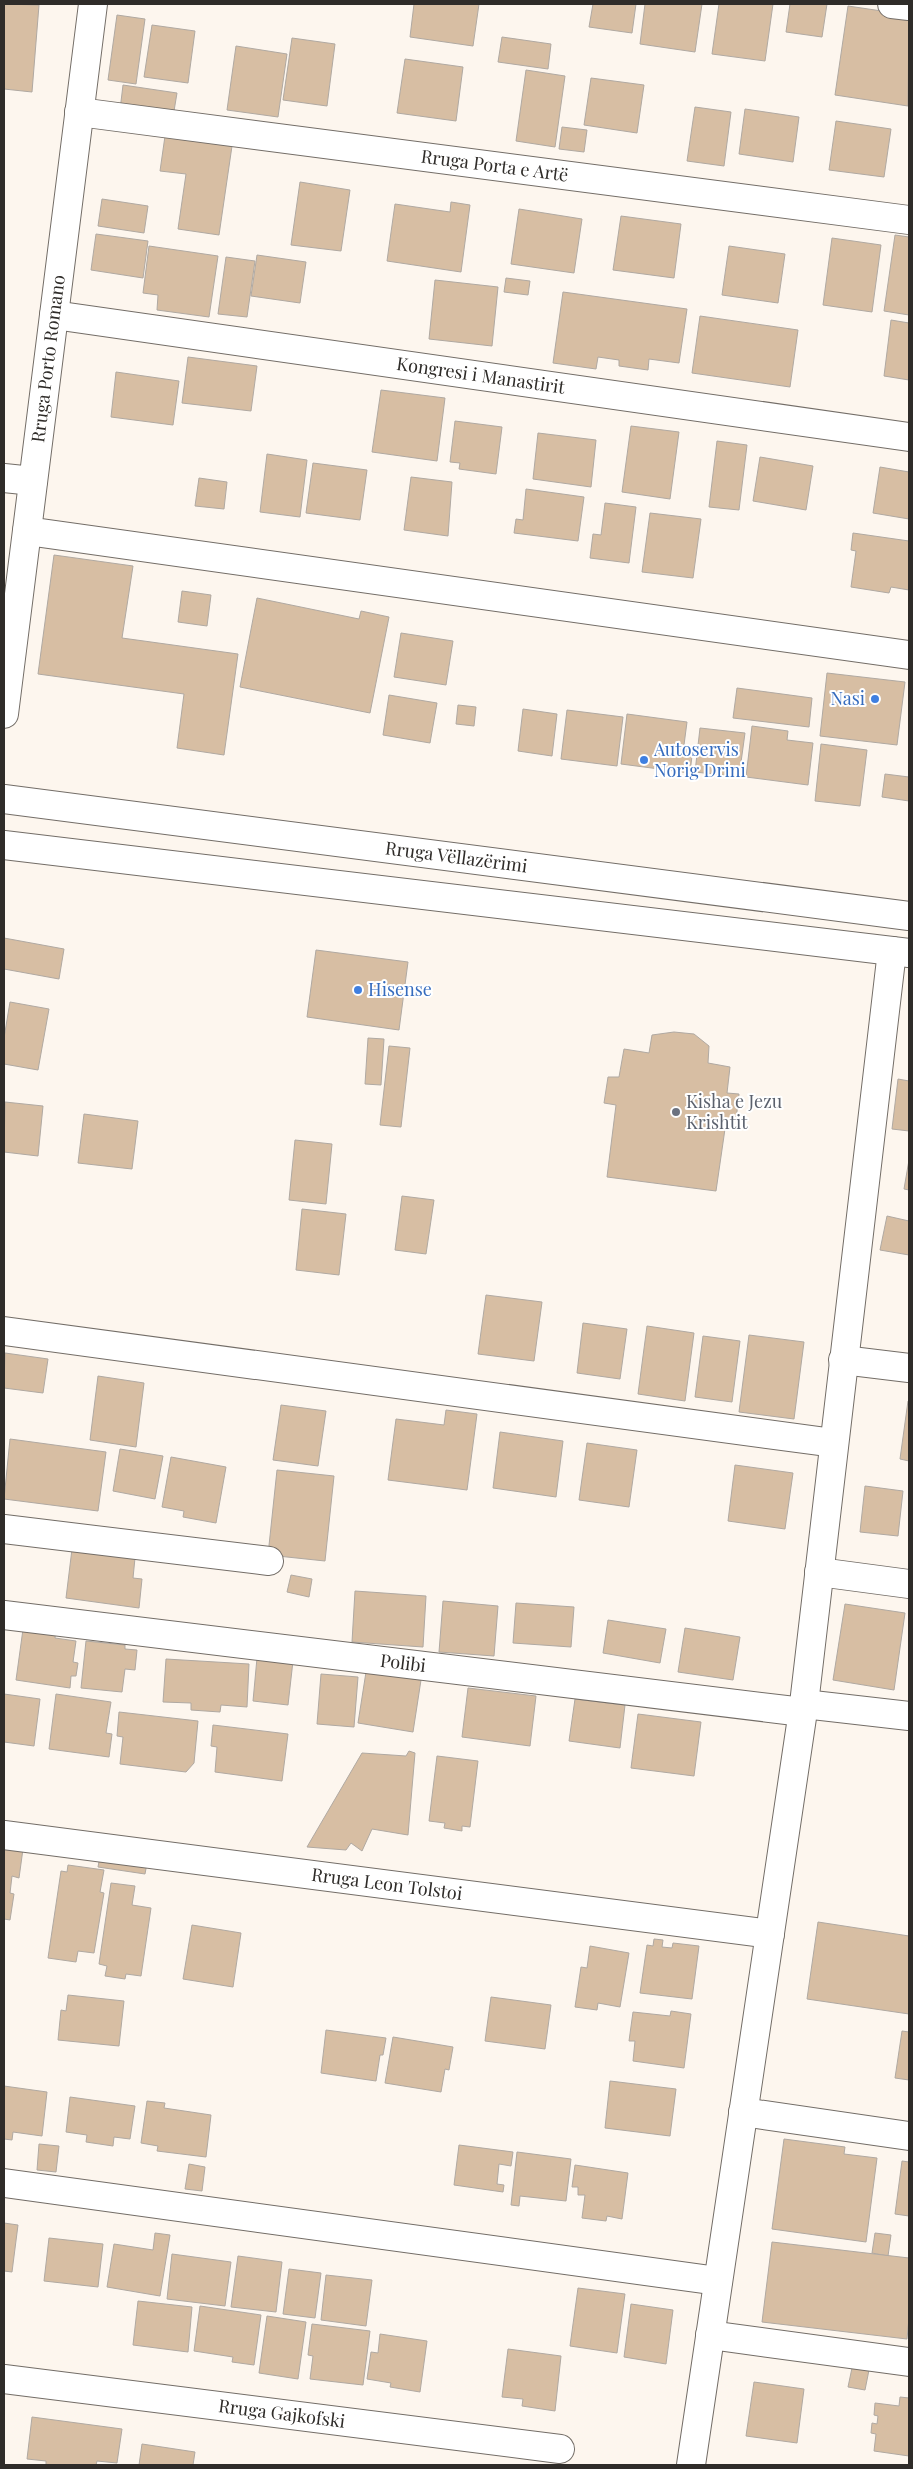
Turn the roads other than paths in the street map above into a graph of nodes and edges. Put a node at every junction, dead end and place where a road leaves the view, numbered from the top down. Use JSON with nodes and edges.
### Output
{"nodes":[{"id":1,"x":93,"y":4,"type":"edge"},
{"id":2,"x":892,"y":4,"type":"edge"},
{"id":3,"x":909,"y":6,"type":"edge"},
{"id":4,"x":79,"y":112,"type":"junction"},
{"id":5,"x":909,"y":220,"type":"edge"},
{"id":6,"x":54,"y":315,"type":"junction"},
{"id":7,"x":909,"y":437,"type":"edge"},
{"id":8,"x":4,"y":478,"type":"edge"},
{"id":9,"x":33,"y":482,"type":"junction"},
{"id":10,"x":27,"y":530,"type":"junction"},
{"id":11,"x":909,"y":655,"type":"edge"},
{"id":12,"x":4,"y":714,"type":"edge"},
{"id":13,"x":4,"y":798,"type":"edge"},
{"id":14,"x":4,"y":845,"type":"edge"},
{"id":15,"x":909,"y":916,"type":"edge"},
{"id":16,"x":900,"y":952,"type":"edge"},
{"id":17,"x":4,"y":1331,"type":"edge"},
{"id":18,"x":843,"y":1360,"type":"junction"},
{"id":19,"x":909,"y":1368,"type":"edge"},
{"id":20,"x":834,"y":1443,"type":"junction"},
{"id":21,"x":4,"y":1528,"type":"edge"},
{"id":22,"x":269,"y":1561,"type":"dead end"},
{"id":23,"x":819,"y":1572,"type":"junction"},
{"id":24,"x":909,"y":1584,"type":"edge"},
{"id":25,"x":4,"y":1615,"type":"edge"},
{"id":26,"x":803,"y":1708,"type":"junction"},
{"id":27,"x":909,"y":1716,"type":"edge"},
{"id":28,"x":4,"y":1835,"type":"edge"},
{"id":29,"x":770,"y":1934,"type":"junction"},
{"id":30,"x":743,"y":2112,"type":"junction"},
{"id":31,"x":909,"y":2136,"type":"edge"},
{"id":32,"x":4,"y":2183,"type":"edge"},
{"id":33,"x":718,"y":2281,"type":"junction"},
{"id":34,"x":710,"y":2335,"type":"junction"},
{"id":35,"x":909,"y":2362,"type":"edge"},
{"id":36,"x":4,"y":2379,"type":"edge"},
{"id":37,"x":560,"y":2449,"type":"dead end"},
{"id":38,"x":690,"y":2465,"type":"edge"}],
"edges":[{"from":1,"to":4,"type":"street","name":"Rruga Porto Romano"},
{"from":2,"to":3,"type":"street"},
{"from":4,"to":5,"type":"street","name":"Rruga Porta e Artë"},
{"from":4,"to":6,"type":"street","name":"Rruga Porto Romano"},
{"from":6,"to":7,"type":"street","name":"Kongresi i Manastirit"},
{"from":6,"to":9,"type":"street","name":"Rruga Porto Romano"},
{"from":8,"to":9,"type":"street"},
{"from":9,"to":10,"type":"street","name":"Rruga Porto Romano"},
{"from":10,"to":11,"type":"street"},
{"from":10,"to":12,"type":"street","name":"Rruga Porto Romano"},
{"from":13,"to":15,"type":"street","name":"Rruga Vëllazërimi"},
{"from":14,"to":16,"type":"street"},
{"from":16,"to":18,"type":"street"},
{"from":17,"to":20,"type":"street"},
{"from":18,"to":19,"type":"street"},
{"from":18,"to":20,"type":"street"},
{"from":20,"to":23,"type":"street"},
{"from":21,"to":22,"type":"street"},
{"from":23,"to":24,"type":"street"},
{"from":23,"to":26,"type":"street"},
{"from":25,"to":26,"type":"street","name":"Polibi"},
{"from":26,"to":27,"type":"street","name":"Polibi"},
{"from":26,"to":29,"type":"street"},
{"from":28,"to":29,"type":"street","name":"Rruga Leon Tolstoi"},
{"from":29,"to":30,"type":"street"},
{"from":30,"to":31,"type":"street"},
{"from":30,"to":33,"type":"street"},
{"from":32,"to":33,"type":"street"},
{"from":33,"to":34,"type":"street"},
{"from":34,"to":35,"type":"street"},
{"from":34,"to":38,"type":"street"},
{"from":36,"to":37,"type":"street","name":"Rruga Gajkofski"}]}
